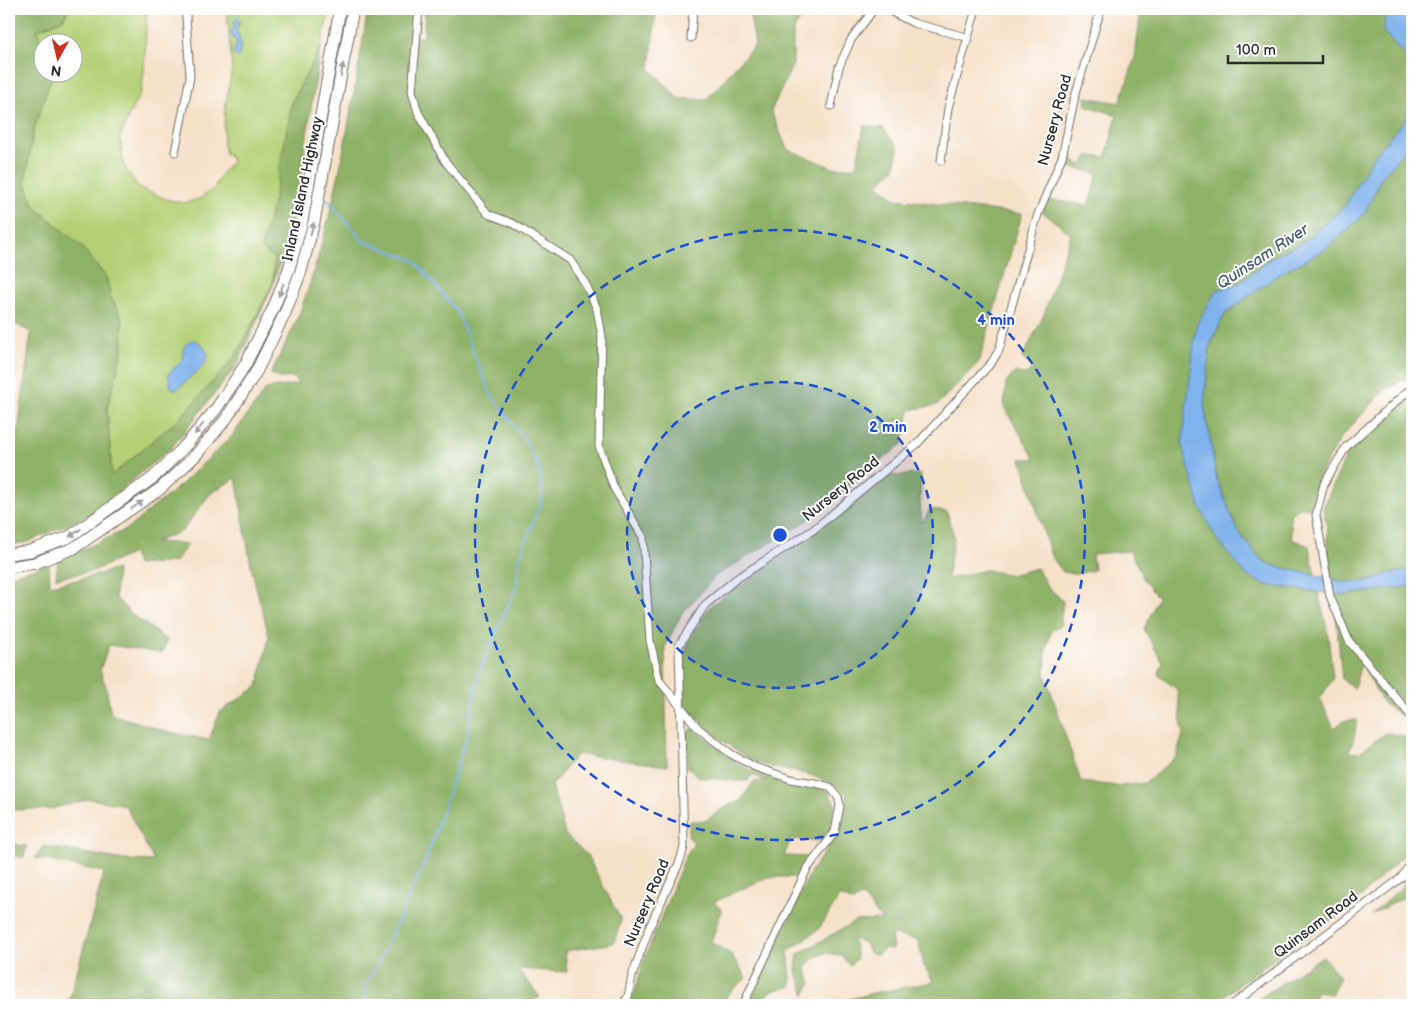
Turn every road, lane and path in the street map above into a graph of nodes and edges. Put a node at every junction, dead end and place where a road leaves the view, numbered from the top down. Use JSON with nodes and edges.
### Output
{"nodes":[{"id":1,"x":187,"y":9,"type":"edge"},
{"id":2,"x":340,"y":9,"type":"edge"},
{"id":3,"x":353,"y":9,"type":"edge"},
{"id":4,"x":419,"y":9,"type":"edge"},
{"id":5,"x":693,"y":9,"type":"edge"},
{"id":6,"x":874,"y":9,"type":"edge"},
{"id":7,"x":886,"y":9,"type":"edge"},
{"id":8,"x":976,"y":9,"type":"edge"},
{"id":9,"x":1101,"y":9,"type":"edge"},
{"id":10,"x":966,"y":37,"type":"junction"},
{"id":11,"x":691,"y":38,"type":"dead end"},
{"id":12,"x":830,"y":106,"type":"dead end"},
{"id":13,"x":175,"y":152,"type":"dead end"},
{"id":14,"x":941,"y":161,"type":"dead end"},
{"id":15,"x":1412,"y":388,"type":"edge"},
{"id":16,"x":9,"y":554,"type":"edge"},
{"id":17,"x":9,"y":567,"type":"edge"},
{"id":18,"x":682,"y":708,"type":"junction"},
{"id":19,"x":1412,"y":717,"type":"edge"},
{"id":20,"x":1412,"y":862,"type":"edge"},
{"id":21,"x":622,"y":1005,"type":"edge"},
{"id":22,"x":743,"y":1005,"type":"edge"},
{"id":23,"x":1232,"y":1005,"type":"edge"}],
"edges":[{"from":1,"to":13,"type":"street"},
{"from":2,"to":16,"type":"highway","name":"Inland Island Highway","one_way":true},
{"from":17,"to":3,"type":"highway","name":"Inland Island Highway","one_way":true},
{"from":4,"to":18,"type":"street"},
{"from":5,"to":11,"type":"street"},
{"from":6,"to":12,"type":"street"},
{"from":7,"to":10,"type":"street"},
{"from":8,"to":10,"type":"street"},
{"from":9,"to":18,"type":"street","name":"Nursery Road"},
{"from":10,"to":14,"type":"street"},
{"from":15,"to":19,"type":"street"},
{"from":18,"to":21,"type":"street","name":"Nursery Road"},
{"from":18,"to":22,"type":"street"},
{"from":20,"to":23,"type":"street","name":"Quinsam Road"}]}
